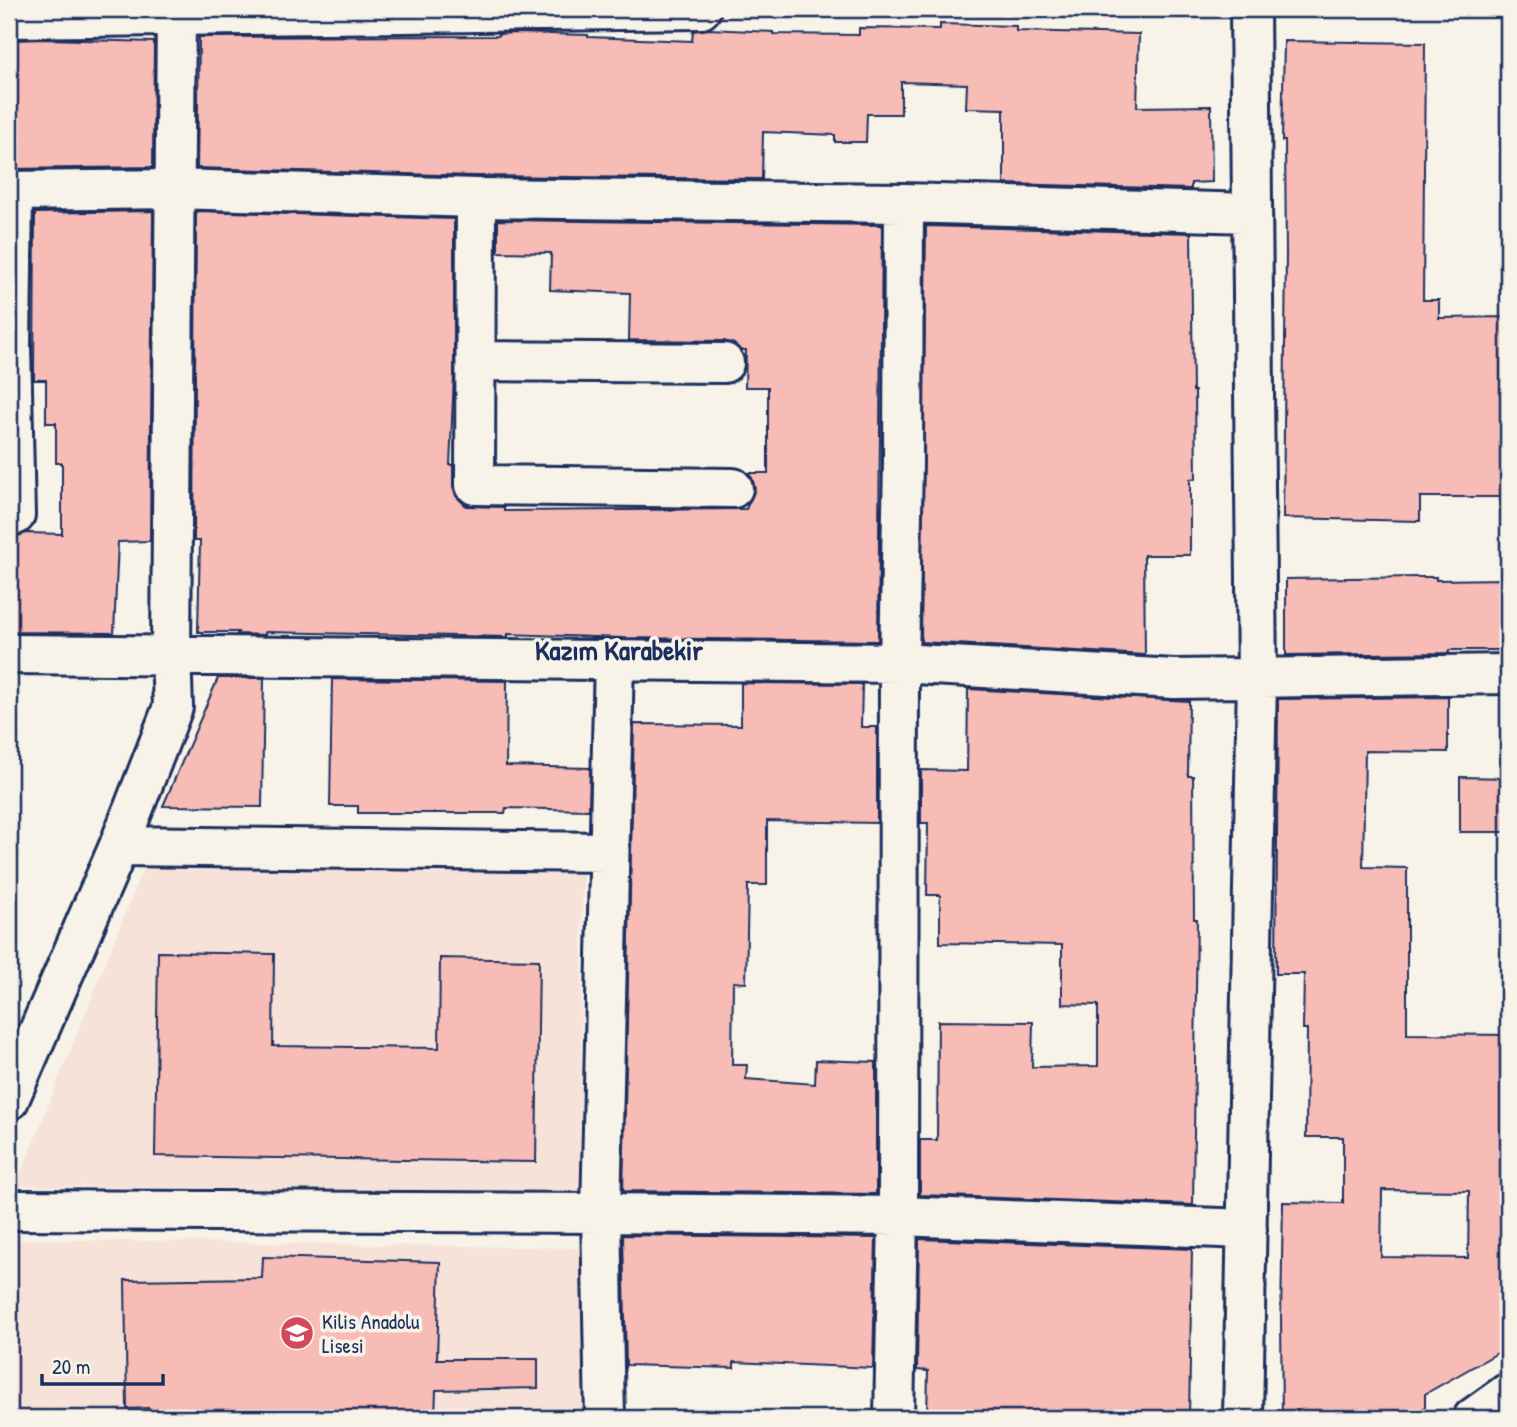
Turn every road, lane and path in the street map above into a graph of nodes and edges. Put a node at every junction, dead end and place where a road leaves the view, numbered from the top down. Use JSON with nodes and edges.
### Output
{"nodes":[{"id":1,"x":701,"y":9,"type":"edge"},
{"id":2,"x":1250,"y":9,"type":"edge"},
{"id":3,"x":176,"y":12,"type":"edge"},
{"id":4,"x":9,"y":18,"type":"edge"},
{"id":5,"x":176,"y":188,"type":"junction"},
{"id":6,"x":11,"y":191,"type":"edge"},
{"id":7,"x":477,"y":198,"type":"junction"},
{"id":8,"x":904,"y":203,"type":"junction"},
{"id":9,"x":1251,"y":213,"type":"junction"},
{"id":10,"x":10,"y":347,"type":"edge"},
{"id":11,"x":476,"y":361,"type":"junction"},
{"id":12,"x":724,"y":363,"type":"dead end"},
{"id":13,"x":733,"y":488,"type":"dead end"},
{"id":14,"x":9,"y":515,"type":"edge"},
{"id":15,"x":9,"y":654,"type":"edge"},
{"id":16,"x":171,"y":654,"type":"junction"},
{"id":17,"x":614,"y":659,"type":"junction"},
{"id":18,"x":899,"y":663,"type":"junction"},
{"id":19,"x":1508,"y":674,"type":"edge"},
{"id":20,"x":1257,"y":677,"type":"junction"},
{"id":21,"x":119,"y":846,"type":"junction"},
{"id":22,"x":609,"y":852,"type":"junction"},
{"id":23,"x":9,"y":1100,"type":"edge"},
{"id":24,"x":9,"y":1210,"type":"edge"},
{"id":25,"x":601,"y":1213,"type":"junction"},
{"id":26,"x":898,"y":1216,"type":"junction"},
{"id":27,"x":1247,"y":1229,"type":"junction"},
{"id":28,"x":1508,"y":1393,"type":"edge"},
{"id":29,"x":605,"y":1418,"type":"edge"},
{"id":30,"x":894,"y":1418,"type":"edge"},
{"id":31,"x":1243,"y":1418,"type":"edge"},
{"id":32,"x":1473,"y":1418,"type":"edge"}],
"edges":[{"from":1,"to":3,"type":"street"},
{"from":2,"to":9,"type":"street"},
{"from":3,"to":4,"type":"street"},
{"from":3,"to":5,"type":"street"},
{"from":5,"to":6,"type":"street"},
{"from":5,"to":7,"type":"street"},
{"from":5,"to":16,"type":"street"},
{"from":6,"to":10,"type":"street"},
{"from":7,"to":8,"type":"street"},
{"from":7,"to":11,"type":"street"},
{"from":8,"to":9,"type":"street"},
{"from":8,"to":18,"type":"street"},
{"from":9,"to":20,"type":"street"},
{"from":10,"to":14,"type":"street"},
{"from":11,"to":12,"type":"street"},
{"from":11,"to":13,"type":"street"},
{"from":15,"to":16,"type":"street"},
{"from":16,"to":17,"type":"street"},
{"from":16,"to":21,"type":"street"},
{"from":17,"to":18,"type":"street"},
{"from":17,"to":22,"type":"street"},
{"from":18,"to":20,"type":"street"},
{"from":18,"to":26,"type":"street"},
{"from":19,"to":20,"type":"street"},
{"from":20,"to":27,"type":"street"},
{"from":21,"to":22,"type":"street"},
{"from":21,"to":23,"type":"street"},
{"from":22,"to":25,"type":"street"},
{"from":24,"to":25,"type":"street"},
{"from":25,"to":26,"type":"street"},
{"from":25,"to":29,"type":"street"},
{"from":26,"to":27,"type":"street"},
{"from":26,"to":30,"type":"street"},
{"from":27,"to":31,"type":"street"},
{"from":28,"to":32,"type":"street"}]}
